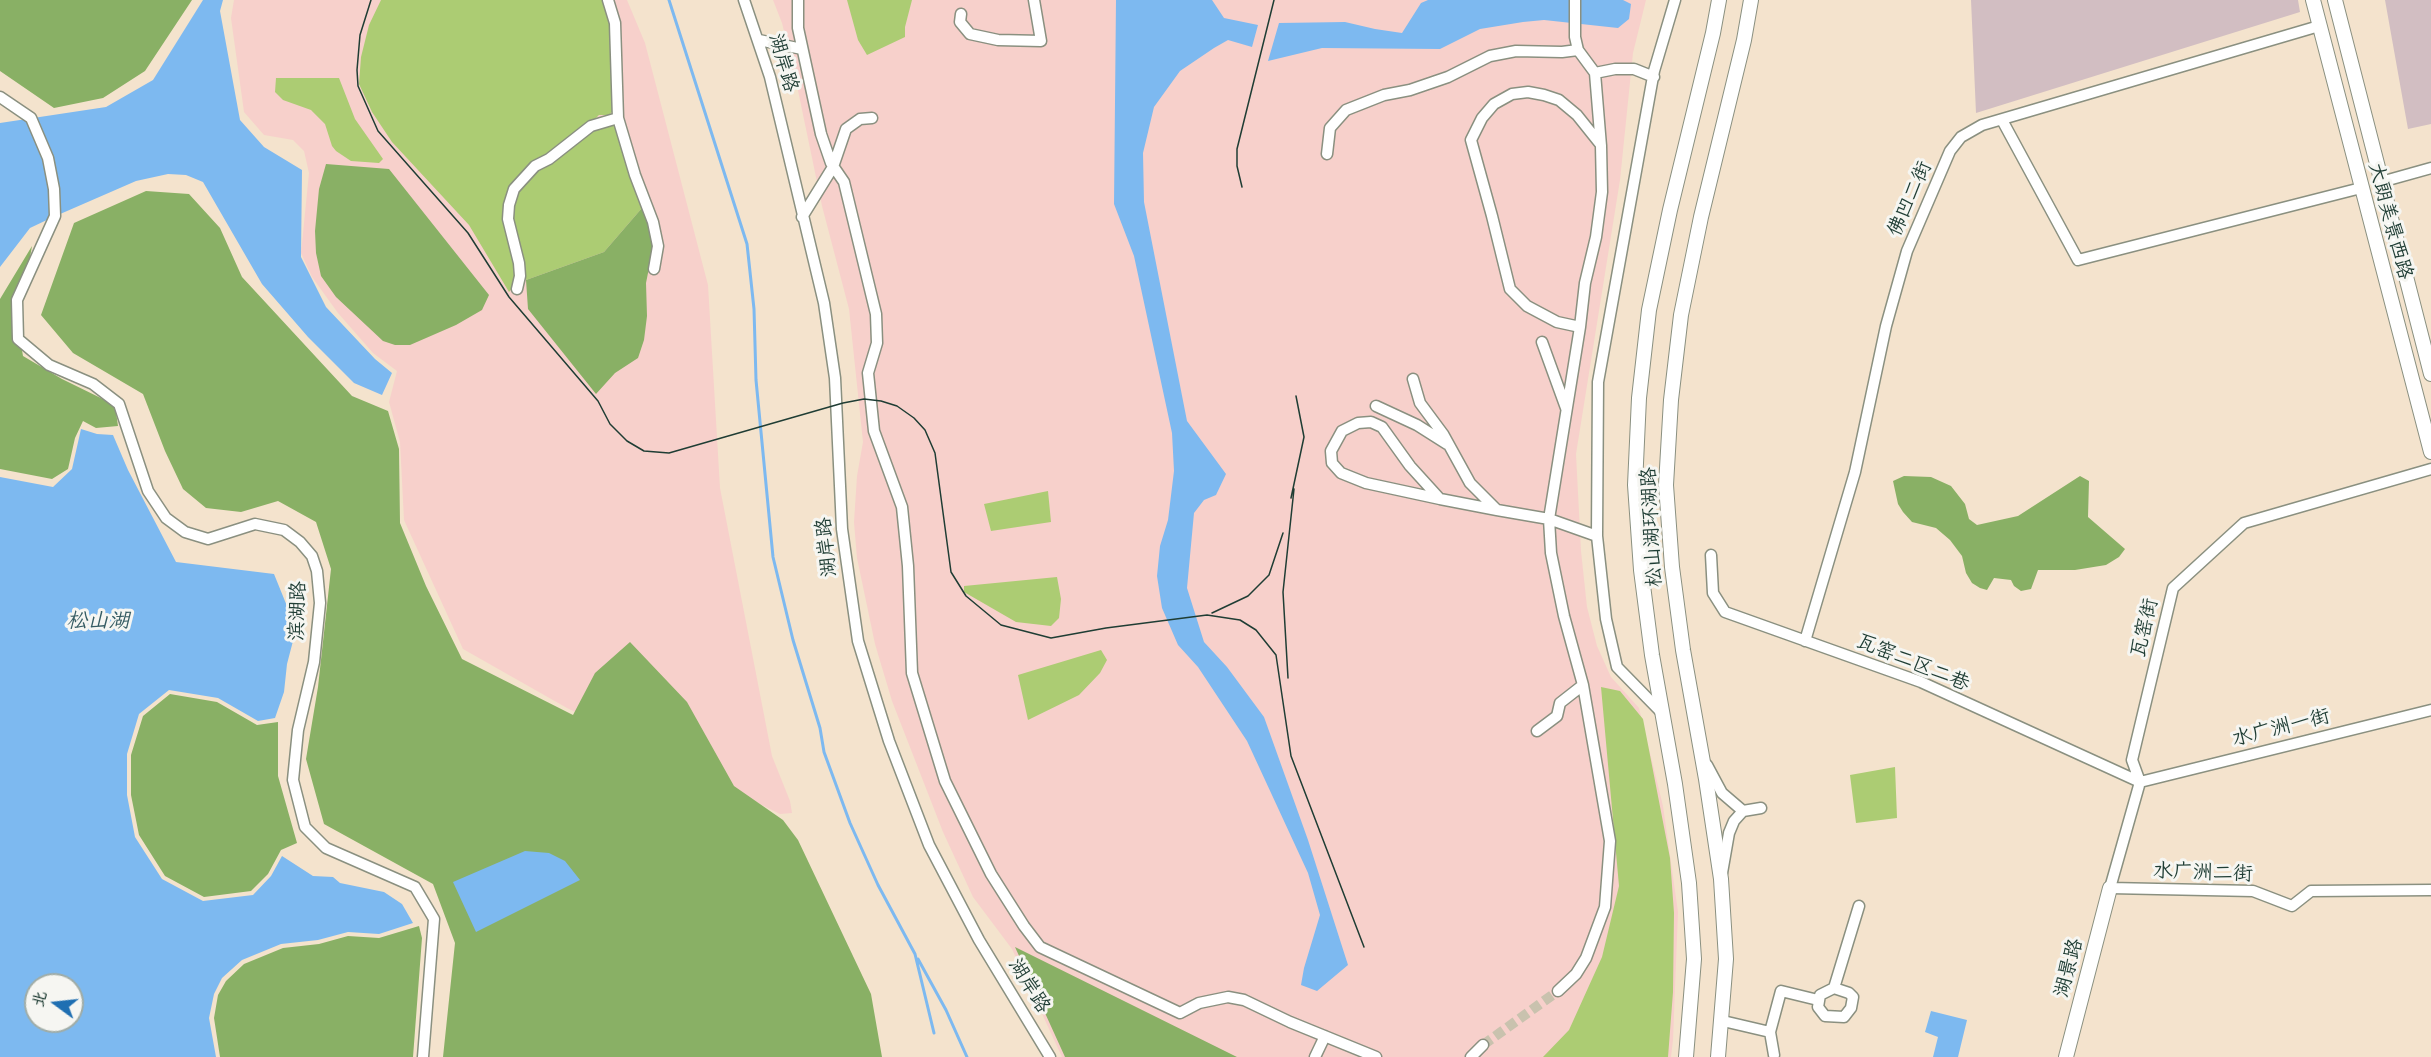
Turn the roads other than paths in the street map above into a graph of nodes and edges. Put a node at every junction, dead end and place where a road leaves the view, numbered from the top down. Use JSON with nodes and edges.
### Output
{"nodes":[{"id":1,"x":608,"y":0,"type":"edge"},
{"id":2,"x":744,"y":0,"type":"edge"},
{"id":3,"x":798,"y":0,"type":"edge"},
{"id":4,"x":1034,"y":0,"type":"edge"},
{"id":5,"x":1575,"y":0,"type":"edge"},
{"id":6,"x":1675,"y":0,"type":"edge"},
{"id":7,"x":1719,"y":0,"type":"edge"},
{"id":8,"x":1750,"y":0,"type":"edge"},
{"id":9,"x":2313,"y":0,"type":"edge"},
{"id":10,"x":2335,"y":0,"type":"edge"},
{"id":11,"x":961,"y":14,"type":"dead end"},
{"id":12,"x":2319,"y":26,"type":"junction"},
{"id":13,"x":759,"y":40,"type":"junction"},
{"id":14,"x":802,"y":49,"type":"junction"},
{"id":15,"x":1578,"y":50,"type":"junction"},
{"id":16,"x":1595,"y":73,"type":"junction"},
{"id":17,"x":1654,"y":76,"type":"junction"},
{"id":18,"x":0,"y":97,"type":"edge"},
{"id":19,"x":618,"y":118,"type":"junction"},
{"id":20,"x":872,"y":118,"type":"dead end"},
{"id":21,"x":2002,"y":120,"type":"junction"},
{"id":22,"x":1601,"y":146,"type":"junction"},
{"id":23,"x":1327,"y":154,"type":"dead end"},
{"id":24,"x":833,"y":167,"type":"junction"},
{"id":25,"x":2431,"y":168,"type":"edge"},
{"id":26,"x":2381,"y":182,"type":"junction"},
{"id":27,"x":2361,"y":188,"type":"junction"},
{"id":28,"x":802,"y":217,"type":"junction"},
{"id":29,"x":654,"y":270,"type":"dead end"},
{"id":30,"x":517,"y":289,"type":"dead end"},
{"id":31,"x":1580,"y":327,"type":"junction"},
{"id":32,"x":1542,"y":342,"type":"dead end"},
{"id":33,"x":2431,"y":375,"type":"edge"},
{"id":34,"x":1413,"y":379,"type":"dead end"},
{"id":35,"x":1376,"y":406,"type":"dead end"},
{"id":36,"x":1567,"y":411,"type":"junction"},
{"id":37,"x":1450,"y":446,"type":"junction"},
{"id":38,"x":2431,"y":452,"type":"edge"},
{"id":39,"x":2431,"y":469,"type":"edge"},
{"id":40,"x":1440,"y":499,"type":"junction"},
{"id":41,"x":1497,"y":510,"type":"junction"},
{"id":42,"x":1549,"y":519,"type":"junction"},
{"id":43,"x":1597,"y":536,"type":"junction"},
{"id":44,"x":1711,"y":555,"type":"dead end"},
{"id":45,"x":1805,"y":641,"type":"junction"},
{"id":46,"x":1583,"y":685,"type":"junction"},
{"id":47,"x":2431,"y":710,"type":"edge"},
{"id":48,"x":1663,"y":714,"type":"junction"},
{"id":49,"x":1537,"y":731,"type":"dead end"},
{"id":50,"x":1701,"y":750,"type":"junction"},
{"id":51,"x":2140,"y":782,"type":"junction"},
{"id":52,"x":1761,"y":808,"type":"dead end"},
{"id":53,"x":1743,"y":811,"type":"junction"},
{"id":54,"x":1721,"y":879,"type":"junction"},
{"id":55,"x":2110,"y":888,"type":"junction"},
{"id":56,"x":2431,"y":890,"type":"edge"},
{"id":57,"x":1858,"y":906,"type":"dead end"},
{"id":58,"x":1834,"y":988,"type":"junction"},
{"id":59,"x":1558,"y":991,"type":"tunnel mouth"},
{"id":60,"x":1818,"y":1000,"type":"junction"},
{"id":61,"x":1723,"y":1021,"type":"junction"},
{"id":62,"x":1770,"y":1032,"type":"junction"},
{"id":63,"x":1325,"y":1036,"type":"junction"},
{"id":64,"x":1483,"y":1045,"type":"tunnel mouth"},
{"id":65,"x":1774,"y":1055,"type":"dead end"},
{"id":66,"x":423,"y":1057,"type":"edge"},
{"id":67,"x":1050,"y":1057,"type":"edge"},
{"id":68,"x":1316,"y":1057,"type":"edge"},
{"id":69,"x":1376,"y":1057,"type":"edge"},
{"id":70,"x":1471,"y":1057,"type":"edge"},
{"id":71,"x":1686,"y":1057,"type":"edge"},
{"id":72,"x":1718,"y":1057,"type":"edge"},
{"id":73,"x":2066,"y":1057,"type":"edge"}],
"edges":[{"from":1,"to":19,"type":"street"},
{"from":2,"to":13,"type":"street","name":"湖岸路"},
{"from":3,"to":14,"type":"street"},
{"from":4,"to":11,"type":"street"},
{"from":5,"to":15,"type":"street"},
{"from":6,"to":17,"type":"street"},
{"from":7,"to":48,"type":"main road","name":"松山湖环湖路"},
{"from":8,"to":50,"type":"main road","name":"松山湖环湖路"},
{"from":9,"to":12,"type":"main road","name":"大朗美景西路"},
{"from":10,"to":26,"type":"main road","name":"大朗美景西路"},
{"from":12,"to":21,"type":"street","name":"佛凹二街"},
{"from":12,"to":27,"type":"main road","name":"大朗美景西路"},
{"from":13,"to":14,"type":"street"},
{"from":13,"to":28,"type":"street","name":"湖岸路"},
{"from":14,"to":24,"type":"street"},
{"from":15,"to":16,"type":"street"},
{"from":15,"to":23,"type":"street"},
{"from":16,"to":17,"type":"street"},
{"from":16,"to":22,"type":"street"},
{"from":17,"to":43,"type":"street"},
{"from":18,"to":66,"type":"street","name":"滨湖路"},
{"from":19,"to":29,"type":"street"},
{"from":19,"to":30,"type":"street"},
{"from":20,"to":24,"type":"street"},
{"from":21,"to":27,"type":"street"},
{"from":21,"to":45,"type":"street","name":"佛凹二街"},
{"from":22,"to":31,"type":"street"},
{"from":22,"to":31,"type":"street"},
{"from":24,"to":28,"type":"street"},
{"from":24,"to":63,"type":"street"},
{"from":25,"to":26,"type":"street"},
{"from":26,"to":33,"type":"main road","name":"大朗美景西路"},
{"from":27,"to":38,"type":"main road","name":"大朗美景西路"},
{"from":28,"to":67,"type":"street","name":"湖岸路"},
{"from":31,"to":36,"type":"street"},
{"from":32,"to":36,"type":"street"},
{"from":34,"to":37,"type":"street"},
{"from":35,"to":37,"type":"street"},
{"from":36,"to":42,"type":"street"},
{"from":37,"to":41,"type":"street"},
{"from":39,"to":51,"type":"street","name":"瓦窑街"},
{"from":40,"to":40,"type":"street"},
{"from":40,"to":41,"type":"street"},
{"from":41,"to":42,"type":"street"},
{"from":42,"to":43,"type":"street"},
{"from":42,"to":46,"type":"street"},
{"from":43,"to":48,"type":"street"},
{"from":44,"to":45,"type":"street","name":"瓦窑二区二巷"},
{"from":45,"to":51,"type":"street","name":"瓦窑二区二巷"},
{"from":46,"to":49,"type":"street"},
{"from":46,"to":59,"type":"street"},
{"from":47,"to":51,"type":"street","name":"水广洲一街"},
{"from":48,"to":71,"type":"main road","name":"松山湖环湖路"},
{"from":50,"to":53,"type":"street"},
{"from":50,"to":54,"type":"main road","name":"松山湖环湖路"},
{"from":51,"to":55,"type":"street","name":"瓦窑街"},
{"from":52,"to":53,"type":"street"},
{"from":53,"to":54,"type":"street"},
{"from":54,"to":61,"type":"main road","name":"松山湖环湖路"},
{"from":55,"to":56,"type":"street","name":"水广洲二街"},
{"from":55,"to":73,"type":"main road","name":"湖景路"},
{"from":57,"to":58,"type":"street"},
{"from":58,"to":60,"type":"street"},
{"from":58,"to":60,"type":"street"},
{"from":60,"to":62,"type":"street"},
{"from":61,"to":62,"type":"street"},
{"from":61,"to":72,"type":"main road","name":"松山湖环湖路"},
{"from":62,"to":65,"type":"street"},
{"from":63,"to":68,"type":"street"},
{"from":63,"to":69,"type":"street"},
{"from":64,"to":70,"type":"street"}]}
